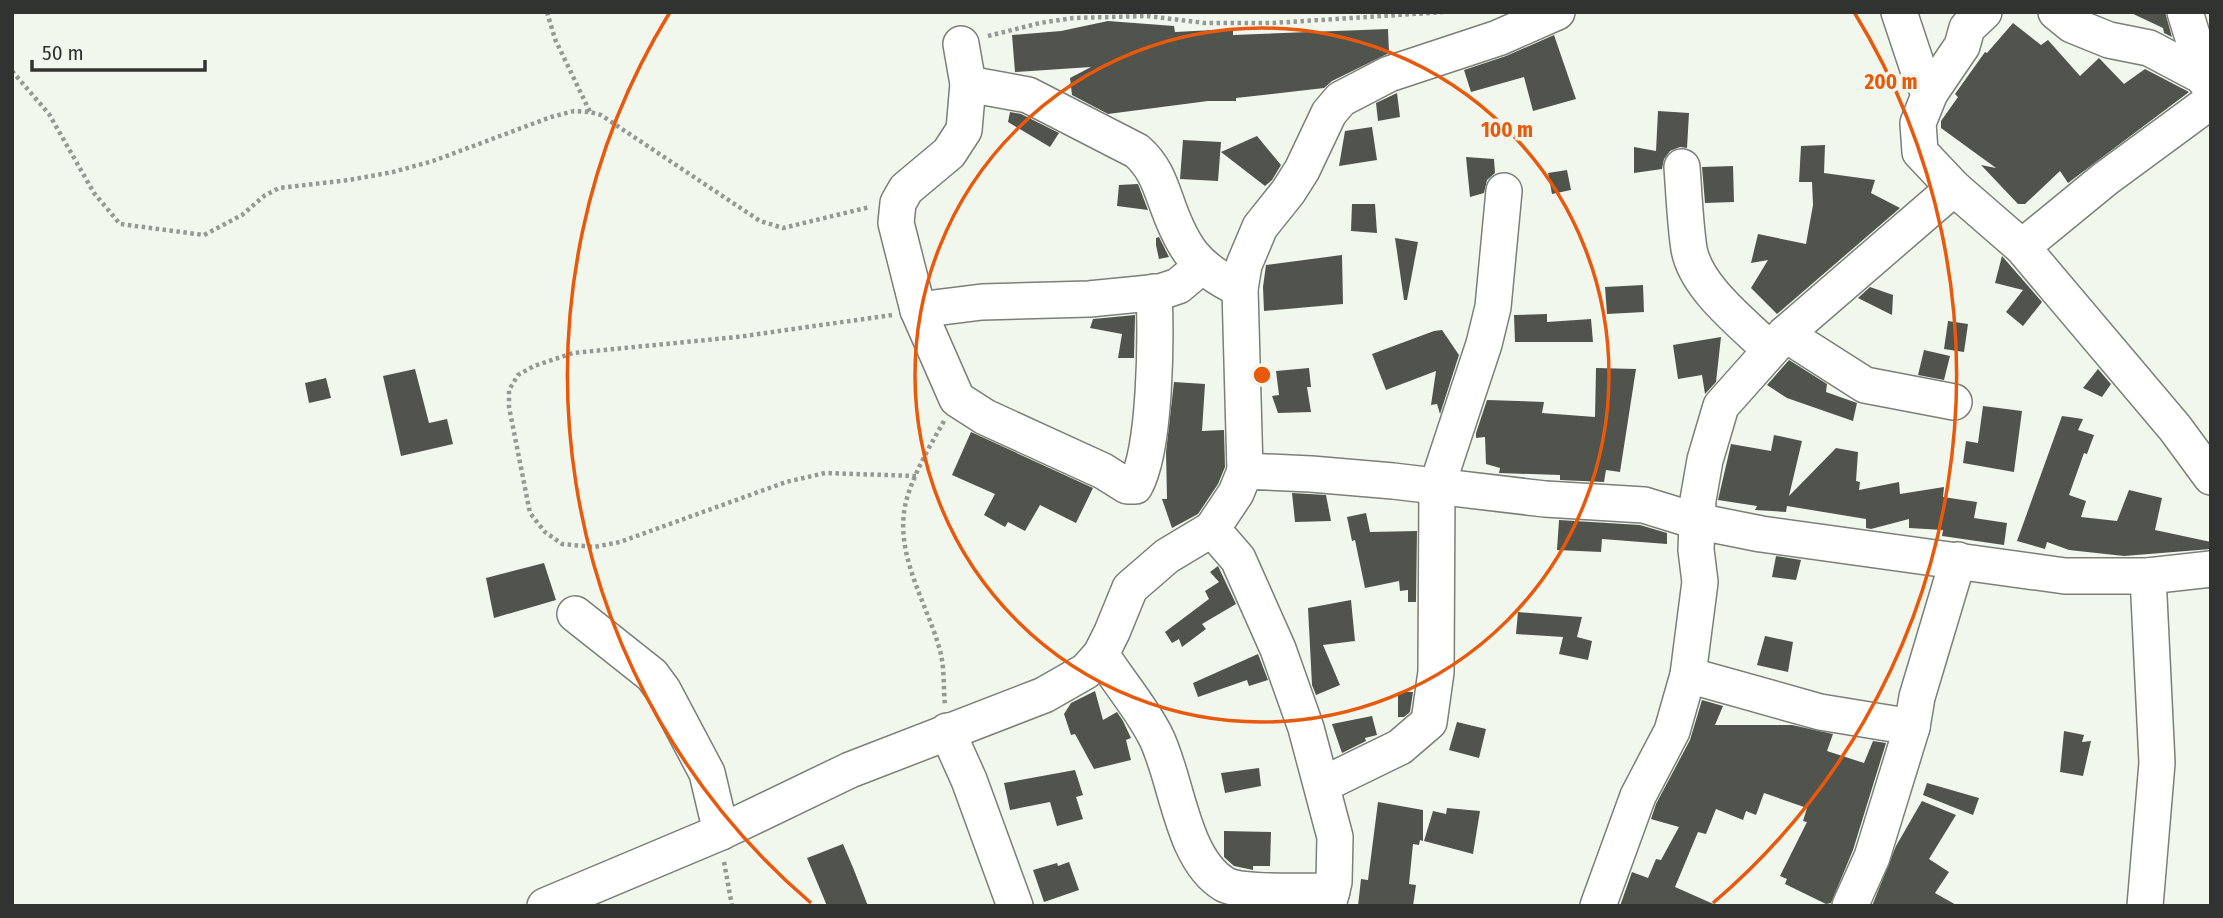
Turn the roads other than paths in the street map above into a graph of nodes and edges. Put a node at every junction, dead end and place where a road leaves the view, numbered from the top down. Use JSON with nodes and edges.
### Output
{"nodes":[{"id":1,"x":1557,"y":12,"type":"edge"},
{"id":2,"x":1899,"y":12,"type":"edge"},
{"id":3,"x":2056,"y":12,"type":"edge"},
{"id":4,"x":2185,"y":12,"type":"edge"},
{"id":5,"x":1966,"y":18,"type":"edge"},
{"id":6,"x":961,"y":44,"type":"road end"},
{"id":7,"x":968,"y":85,"type":"junction"},
{"id":8,"x":2208,"y":88,"type":"edge"},
{"id":9,"x":1930,"y":93,"type":"junction"},
{"id":10,"x":1682,"y":167,"type":"dead end"},
{"id":11,"x":1954,"y":188,"type":"junction"},
{"id":12,"x":1504,"y":191,"type":"dead end"},
{"id":13,"x":2022,"y":247,"type":"junction"},
{"id":14,"x":1202,"y":266,"type":"junction"},
{"id":15,"x":1240,"y":289,"type":"junction"},
{"id":16,"x":1154,"y":292,"type":"junction"},
{"id":17,"x":918,"y":310,"type":"junction"},
{"id":18,"x":1778,"y":342,"type":"junction"},
{"id":19,"x":1954,"y":402,"type":"dead end"},
{"id":20,"x":2175,"y":428,"type":"junction"},
{"id":21,"x":2211,"y":428,"type":"edge"},
{"id":22,"x":1245,"y":471,"type":"junction"},
{"id":23,"x":2211,"y":477,"type":"edge"},
{"id":24,"x":1437,"y":486,"type":"junction"},
{"id":25,"x":1696,"y":520,"type":"junction"},
{"id":26,"x":1212,"y":529,"type":"junction"},
{"id":27,"x":1958,"y":560,"type":"junction"},
{"id":28,"x":2211,"y":569,"type":"edge"},
{"id":29,"x":2148,"y":576,"type":"junction"},
{"id":30,"x":575,"y":614,"type":"dead end"},
{"id":31,"x":1101,"y":654,"type":"junction"},
{"id":32,"x":1688,"y":675,"type":"junction"},
{"id":33,"x":1912,"y":727,"type":"junction"},
{"id":34,"x":947,"y":732,"type":"junction"},
{"id":35,"x":1322,"y":785,"type":"junction"},
{"id":36,"x":720,"y":832,"type":"junction"},
{"id":37,"x":1330,"y":898,"type":"edge"},
{"id":38,"x":545,"y":906,"type":"edge"},
{"id":39,"x":1015,"y":906,"type":"edge"},
{"id":40,"x":1598,"y":906,"type":"edge"},
{"id":41,"x":1850,"y":906,"type":"edge"},
{"id":42,"x":2145,"y":906,"type":"edge"}],
"edges":[{"from":1,"to":15,"type":"street"},
{"from":2,"to":9,"type":"street"},
{"from":3,"to":8,"type":"street"},
{"from":4,"to":8,"type":"street"},
{"from":5,"to":9,"type":"street"},
{"from":6,"to":7,"type":"street"},
{"from":7,"to":14,"type":"street"},
{"from":7,"to":17,"type":"street"},
{"from":8,"to":13,"type":"street"},
{"from":9,"to":11,"type":"street"},
{"from":10,"to":18,"type":"street"},
{"from":11,"to":13,"type":"street"},
{"from":11,"to":18,"type":"street"},
{"from":12,"to":24,"type":"street"},
{"from":13,"to":20,"type":"street"},
{"from":14,"to":15,"type":"street"},
{"from":14,"to":16,"type":"street"},
{"from":15,"to":22,"type":"street"},
{"from":16,"to":17,"type":"street"},
{"from":16,"to":17,"type":"street"},
{"from":18,"to":19,"type":"street"},
{"from":18,"to":25,"type":"street"},
{"from":20,"to":21,"type":"street"},
{"from":20,"to":23,"type":"street"},
{"from":22,"to":24,"type":"street"},
{"from":22,"to":26,"type":"street"},
{"from":24,"to":25,"type":"street"},
{"from":24,"to":35,"type":"street"},
{"from":25,"to":27,"type":"street"},
{"from":25,"to":32,"type":"street"},
{"from":26,"to":31,"type":"street"},
{"from":26,"to":35,"type":"street"},
{"from":27,"to":29,"type":"street"},
{"from":27,"to":33,"type":"street"},
{"from":28,"to":29,"type":"street"},
{"from":29,"to":42,"type":"street"},
{"from":30,"to":36,"type":"street"},
{"from":31,"to":34,"type":"street"},
{"from":31,"to":37,"type":"street"},
{"from":32,"to":33,"type":"street"},
{"from":32,"to":40,"type":"street"},
{"from":33,"to":41,"type":"street"},
{"from":34,"to":36,"type":"street"},
{"from":34,"to":39,"type":"street"},
{"from":35,"to":37,"type":"street"},
{"from":36,"to":38,"type":"street"}]}
